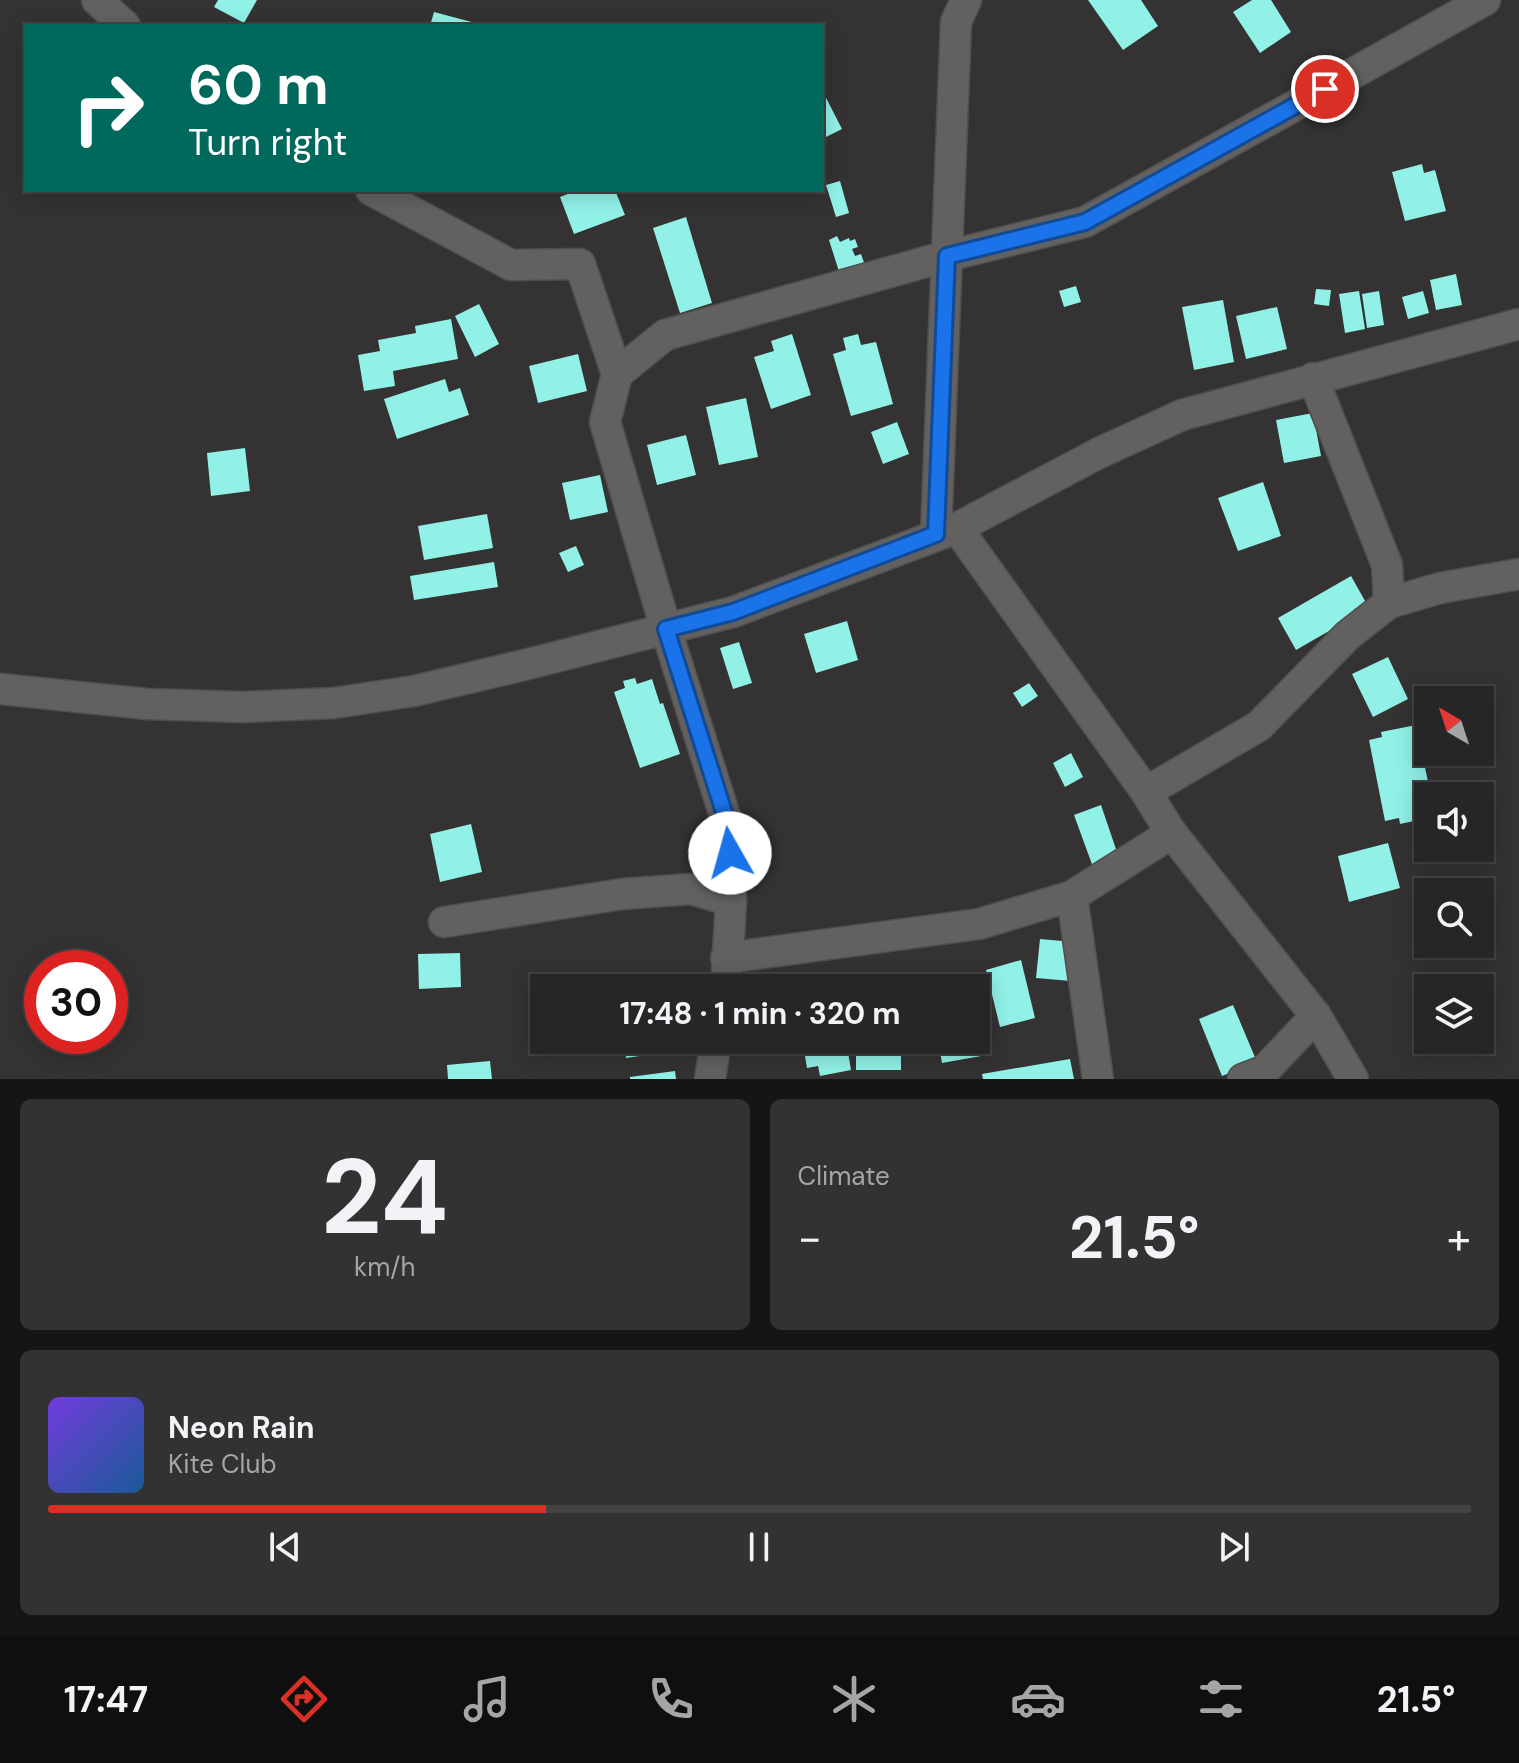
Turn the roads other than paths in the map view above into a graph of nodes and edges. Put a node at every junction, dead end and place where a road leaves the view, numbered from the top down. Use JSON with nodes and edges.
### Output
{"nodes":[{"id":1,"x":97,"y":0,"type":"edge"},
{"id":2,"x":1485,"y":0,"type":"edge"},
{"id":3,"x":954,"y":7,"type":"edge"},
{"id":4,"x":123,"y":24,"type":"edge"},
{"id":5,"x":375,"y":192,"type":"edge"},
{"id":6,"x":947,"y":256,"type":"junction"},
{"id":7,"x":1519,"y":324,"type":"edge"},
{"id":8,"x":617,"y":374,"type":"junction"},
{"id":9,"x":1313,"y":378,"type":"junction"},
{"id":10,"x":947,"y":531,"type":"junction"},
{"id":11,"x":1519,"y":574,"type":"edge"},
{"id":12,"x":1389,"y":603,"type":"junction"},
{"id":13,"x":666,"y":629,"type":"junction"},
{"id":14,"x":0,"y":689,"type":"edge"},
{"id":15,"x":1146,"y":792,"type":"junction"},
{"id":16,"x":1170,"y":831,"type":"junction"},
{"id":17,"x":1072,"y":896,"type":"junction"},
{"id":18,"x":731,"y":901,"type":"junction"},
{"id":19,"x":444,"y":922,"type":"dead end"},
{"id":20,"x":726,"y":958,"type":"junction"},
{"id":21,"x":726,"y":974,"type":"edge"},
{"id":22,"x":1316,"y":1016,"type":"junction"},
{"id":23,"x":714,"y":1054,"type":"edge"},
{"id":24,"x":710,"y":1079,"type":"edge"},
{"id":25,"x":1098,"y":1079,"type":"edge"},
{"id":26,"x":1243,"y":1079,"type":"edge"},
{"id":27,"x":1353,"y":1079,"type":"edge"}],
"edges":[{"from":1,"to":4,"type":"street"},
{"from":2,"to":6,"type":"street"},
{"from":3,"to":6,"type":"street"},
{"from":5,"to":8,"type":"street"},
{"from":6,"to":8,"type":"street"},
{"from":6,"to":10,"type":"street"},
{"from":7,"to":9,"type":"street"},
{"from":8,"to":13,"type":"street"},
{"from":9,"to":10,"type":"street"},
{"from":9,"to":12,"type":"street"},
{"from":10,"to":13,"type":"street"},
{"from":10,"to":15,"type":"street"},
{"from":11,"to":12,"type":"street"},
{"from":12,"to":15,"type":"street"},
{"from":13,"to":14,"type":"street"},
{"from":13,"to":18,"type":"street"},
{"from":15,"to":16,"type":"street"},
{"from":16,"to":17,"type":"street"},
{"from":16,"to":22,"type":"street"},
{"from":17,"to":20,"type":"street"},
{"from":17,"to":25,"type":"street"},
{"from":18,"to":19,"type":"street"},
{"from":18,"to":20,"type":"street"},
{"from":20,"to":21,"type":"street"},
{"from":22,"to":26,"type":"street"},
{"from":22,"to":27,"type":"street"},
{"from":23,"to":24,"type":"street"}]}
